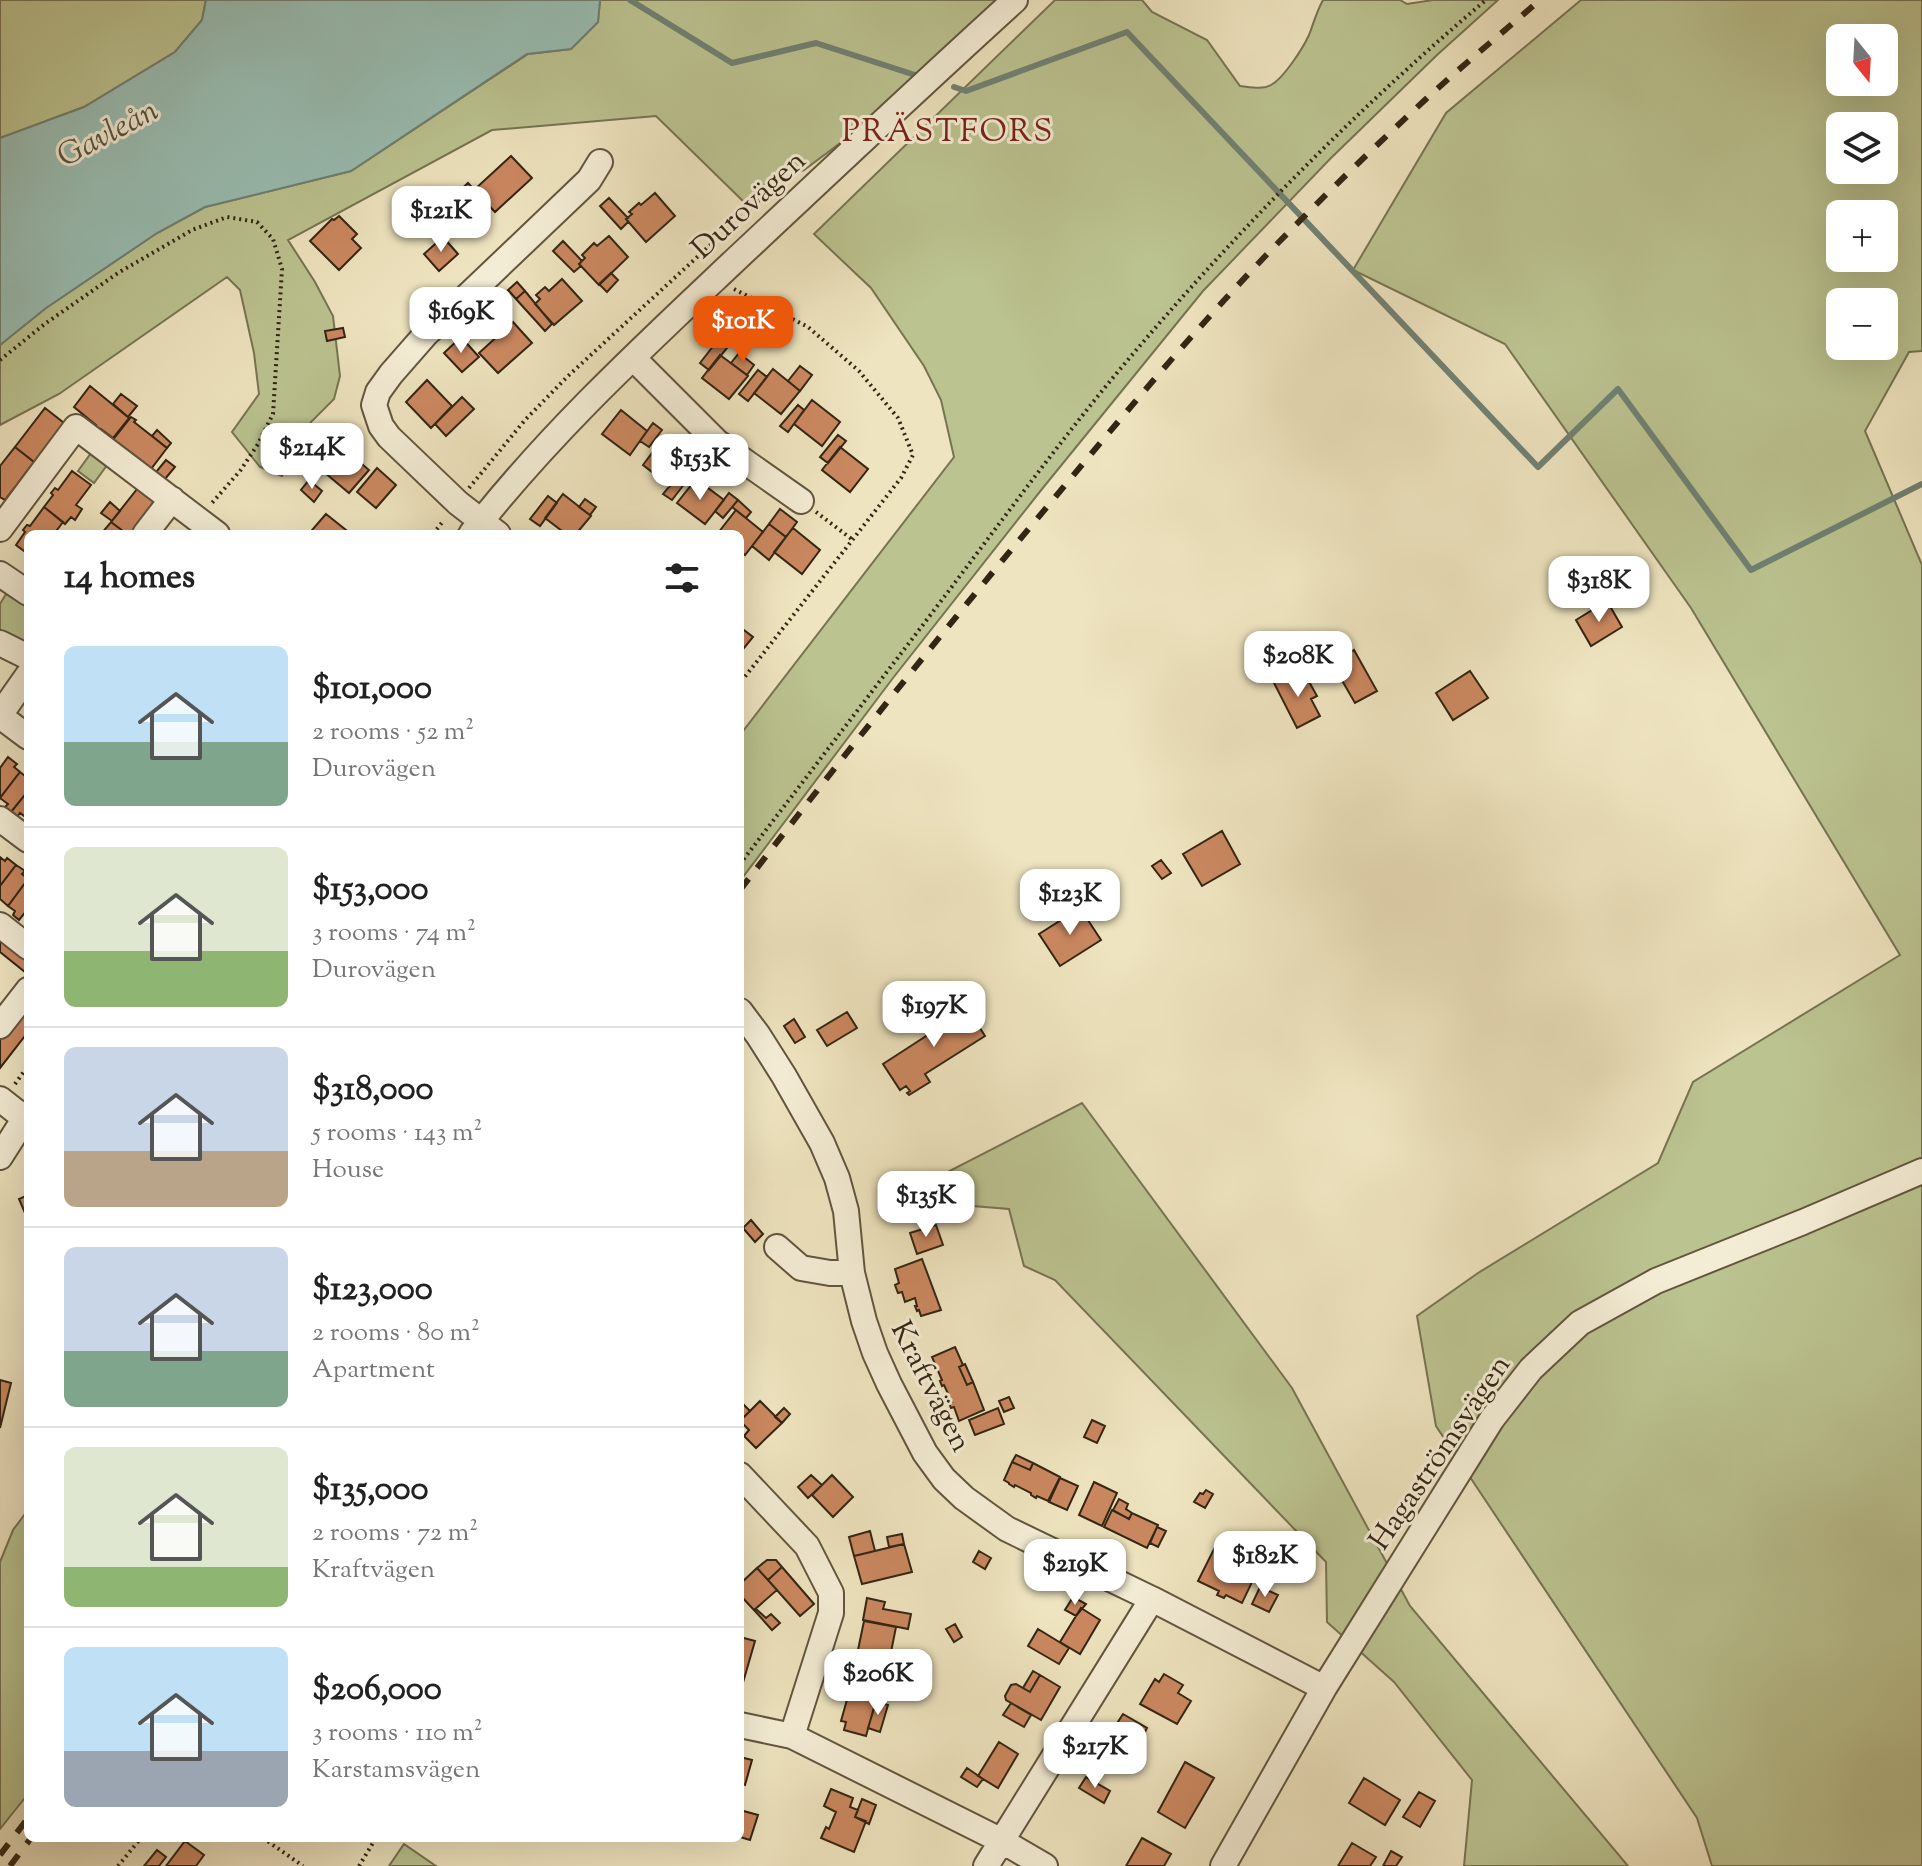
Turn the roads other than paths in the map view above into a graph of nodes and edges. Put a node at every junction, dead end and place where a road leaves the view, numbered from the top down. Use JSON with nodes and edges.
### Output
{"nodes":[{"id":1,"x":1015,"y":0,"type":"edge"},
{"id":2,"x":600,"y":162,"type":"dead end"},
{"id":3,"x":633,"y":358,"type":"junction"},
{"id":4,"x":172,"y":499,"type":"junction"},
{"id":5,"x":801,"y":501,"type":"road end"},
{"id":6,"x":207,"y":526,"type":"edge"},
{"id":7,"x":0,"y":529,"type":"edge"},
{"id":8,"x":148,"y":530,"type":"edge"},
{"id":9,"x":484,"y":530,"type":"edge"},
{"id":10,"x":0,"y":574,"type":"edge"},
{"id":11,"x":24,"y":590,"type":"edge"},
{"id":12,"x":0,"y":643,"type":"edge"},
{"id":13,"x":24,"y":655,"type":"edge"},
{"id":14,"x":24,"y":681,"type":"edge"},
{"id":15,"x":0,"y":715,"type":"edge"},
{"id":16,"x":24,"y":734,"type":"edge"},
{"id":17,"x":0,"y":819,"type":"edge"},
{"id":18,"x":24,"y":837,"type":"edge"},
{"id":19,"x":0,"y":925,"type":"edge"},
{"id":20,"x":24,"y":944,"type":"edge"},
{"id":21,"x":24,"y":995,"type":"edge"},
{"id":22,"x":744,"y":1016,"type":"edge"},
{"id":23,"x":0,"y":1026,"type":"edge"},
{"id":24,"x":0,"y":1099,"type":"edge"},
{"id":25,"x":24,"y":1115,"type":"edge"},
{"id":26,"x":24,"y":1121,"type":"edge"},
{"id":27,"x":0,"y":1157,"type":"edge"},
{"id":28,"x":1922,"y":1171,"type":"edge"},
{"id":29,"x":777,"y":1247,"type":"dead end"},
{"id":30,"x":852,"y":1273,"type":"junction"},
{"id":31,"x":744,"y":1479,"type":"edge"},
{"id":32,"x":1152,"y":1599,"type":"junction"},
{"id":33,"x":1324,"y":1688,"type":"junction"},
{"id":34,"x":744,"y":1726,"type":"edge"},
{"id":35,"x":792,"y":1736,"type":"junction"},
{"id":36,"x":1002,"y":1841,"type":"junction"},
{"id":37,"x":986,"y":1866,"type":"edge"},
{"id":38,"x":1045,"y":1866,"type":"edge"},
{"id":39,"x":1223,"y":1866,"type":"edge"}],
"edges":[{"from":1,"to":3,"type":"street","name":"Durovägen"},
{"from":2,"to":9,"type":"street"},
{"from":3,"to":5,"type":"street"},
{"from":3,"to":9,"type":"street","name":"Durovägen"},
{"from":4,"to":6,"type":"street"},
{"from":4,"to":7,"type":"street"},
{"from":4,"to":8,"type":"street"},
{"from":10,"to":11,"type":"street"},
{"from":12,"to":13,"type":"street"},
{"from":14,"to":15,"type":"street"},
{"from":15,"to":16,"type":"street"},
{"from":17,"to":18,"type":"street"},
{"from":19,"to":20,"type":"street"},
{"from":21,"to":23,"type":"street"},
{"from":22,"to":30,"type":"street","name":"Kraftvägen"},
{"from":24,"to":25,"type":"street"},
{"from":26,"to":27,"type":"street"},
{"from":28,"to":33,"type":"street","name":"Hagaströmsvägen"},
{"from":29,"to":30,"type":"street"},
{"from":30,"to":32,"type":"street","name":"Kraftvägen"},
{"from":31,"to":35,"type":"street"},
{"from":32,"to":33,"type":"street","name":"Kraftvägen"},
{"from":32,"to":36,"type":"street"},
{"from":33,"to":39,"type":"street","name":"Hagaströmsvägen"},
{"from":34,"to":35,"type":"street"},
{"from":35,"to":36,"type":"street"},
{"from":36,"to":37,"type":"street"},
{"from":36,"to":38,"type":"street"}]}
